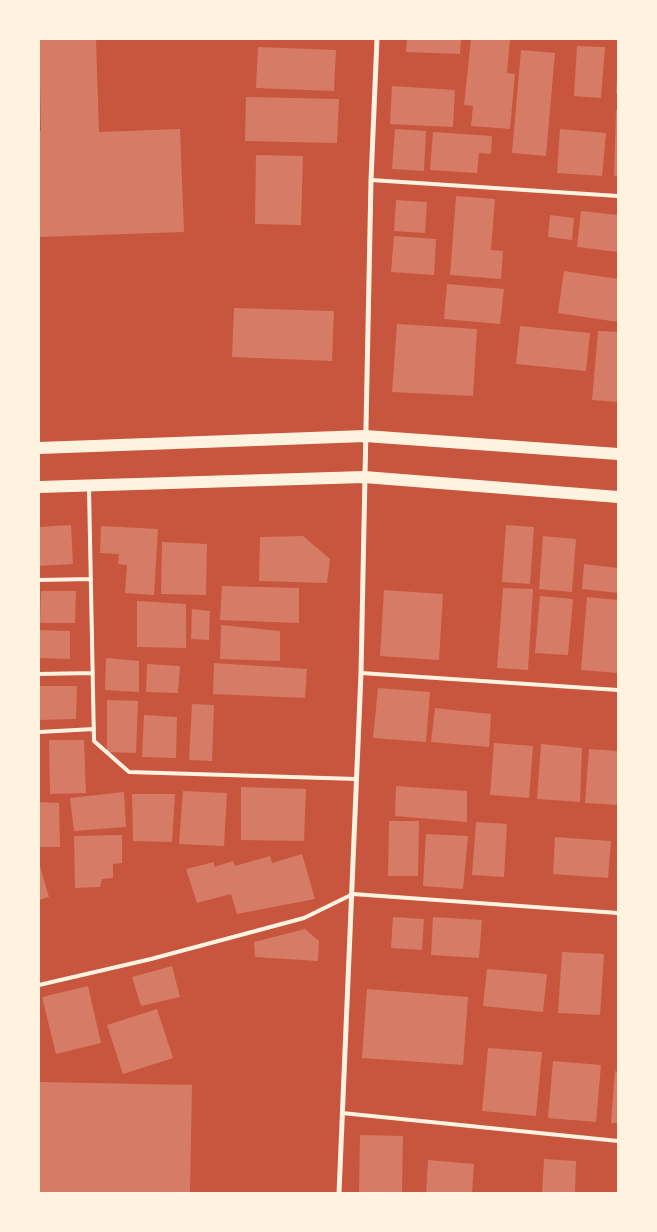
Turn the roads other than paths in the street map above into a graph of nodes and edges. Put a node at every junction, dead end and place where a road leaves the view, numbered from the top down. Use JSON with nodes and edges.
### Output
{"nodes":[{"id":1,"x":377,"y":39,"type":"edge"},
{"id":2,"x":371,"y":180,"type":"junction"},
{"id":3,"x":618,"y":196,"type":"edge"},
{"id":4,"x":365,"y":436,"type":"junction"},
{"id":5,"x":39,"y":448,"type":"edge"},
{"id":6,"x":618,"y":454,"type":"edge"},
{"id":7,"x":364,"y":477,"type":"junction"},
{"id":8,"x":89,"y":486,"type":"junction"},
{"id":9,"x":39,"y":488,"type":"edge"},
{"id":10,"x":618,"y":497,"type":"edge"},
{"id":11,"x":91,"y":579,"type":"junction"},
{"id":12,"x":39,"y":580,"type":"edge"},
{"id":13,"x":93,"y":673,"type":"junction"},
{"id":14,"x":361,"y":673,"type":"junction"},
{"id":15,"x":39,"y":674,"type":"edge"},
{"id":16,"x":618,"y":690,"type":"edge"},
{"id":17,"x":94,"y":729,"type":"junction"},
{"id":18,"x":39,"y":732,"type":"edge"},
{"id":19,"x":358,"y":779,"type":"junction"},
{"id":20,"x":353,"y":894,"type":"junction"},
{"id":21,"x":618,"y":913,"type":"edge"},
{"id":22,"x":39,"y":985,"type":"edge"},
{"id":23,"x":342,"y":1113,"type":"junction"},
{"id":24,"x":618,"y":1141,"type":"edge"},
{"id":25,"x":339,"y":1193,"type":"edge"}],
"edges":[{"from":1,"to":2,"type":"street"},
{"from":2,"to":3,"type":"lane"},
{"from":2,"to":4,"type":"street"},
{"from":4,"to":5,"type":"main road"},
{"from":4,"to":6,"type":"main road"},
{"from":4,"to":7,"type":"street"},
{"from":7,"to":8,"type":"main road"},
{"from":7,"to":10,"type":"main road"},
{"from":7,"to":14,"type":"street"},
{"from":8,"to":9,"type":"main road"},
{"from":8,"to":11,"type":"lane"},
{"from":11,"to":12,"type":"lane"},
{"from":11,"to":13,"type":"lane"},
{"from":13,"to":15,"type":"lane"},
{"from":13,"to":17,"type":"lane"},
{"from":14,"to":16,"type":"lane"},
{"from":14,"to":19,"type":"street"},
{"from":17,"to":18,"type":"lane"},
{"from":17,"to":19,"type":"lane"},
{"from":19,"to":20,"type":"street"},
{"from":20,"to":21,"type":"lane"},
{"from":20,"to":22,"type":"lane"},
{"from":20,"to":23,"type":"street"},
{"from":23,"to":24,"type":"lane"},
{"from":23,"to":25,"type":"street"}]}
